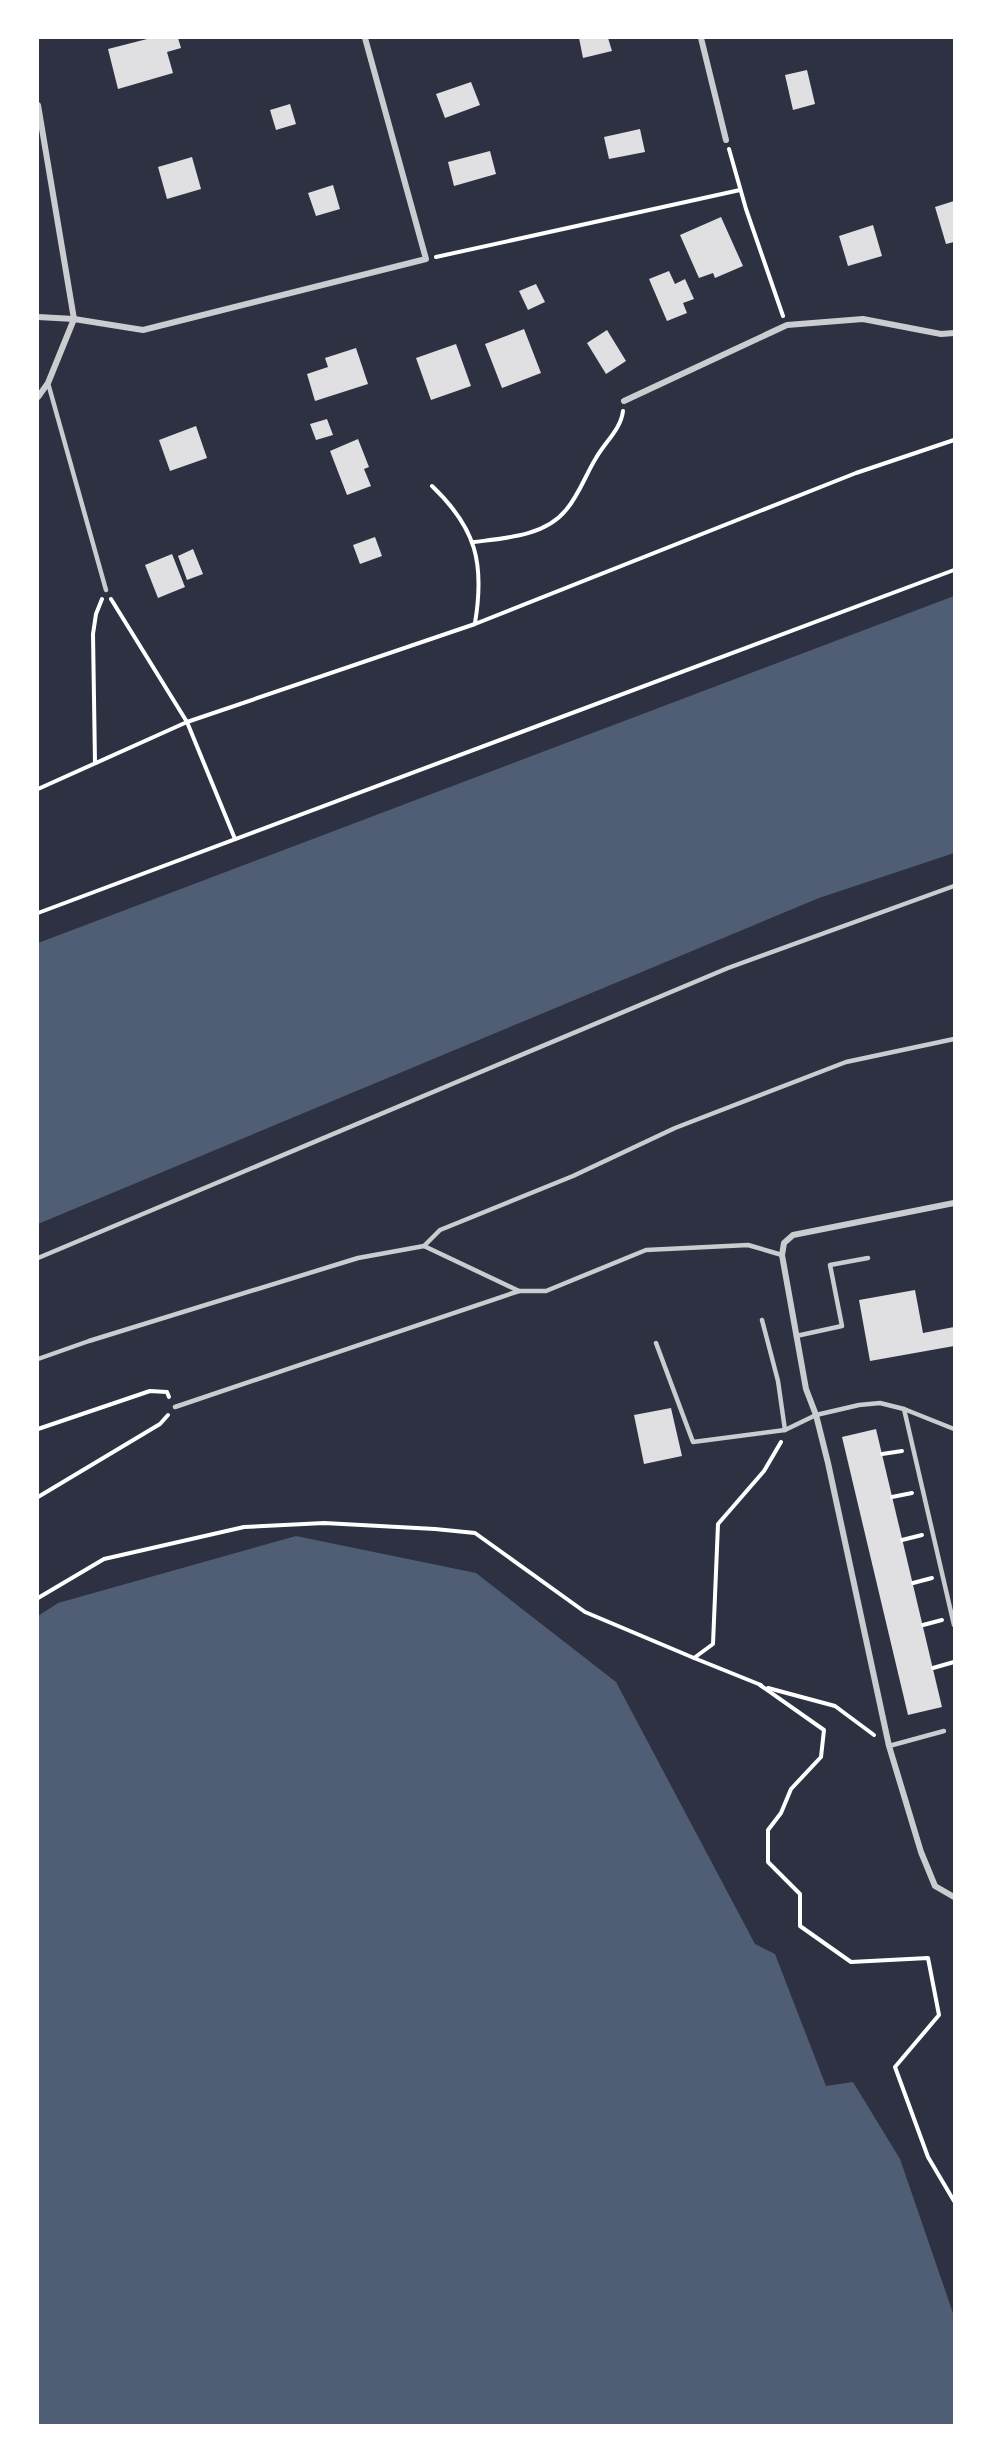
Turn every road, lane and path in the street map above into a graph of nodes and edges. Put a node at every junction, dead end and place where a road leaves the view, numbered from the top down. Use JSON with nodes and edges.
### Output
{"nodes":[{"id":1,"x":365,"y":38,"type":"edge"},
{"id":2,"x":701,"y":38,"type":"edge"},
{"id":3,"x":38,"y":105,"type":"edge"},
{"id":4,"x":726,"y":140,"type":"joint"},
{"id":5,"x":740,"y":190,"type":"junction"},
{"id":6,"x":426,"y":259,"type":"junction"},
{"id":7,"x":38,"y":317,"type":"edge"},
{"id":8,"x":74,"y":319,"type":"junction"},
{"id":9,"x":787,"y":325,"type":"junction"},
{"id":10,"x":954,"y":333,"type":"edge"},
{"id":11,"x":48,"y":383,"type":"junction"},
{"id":12,"x":38,"y":398,"type":"edge"},
{"id":13,"x":624,"y":401,"type":"joint"},
{"id":14,"x":954,"y":440,"type":"edge"},
{"id":15,"x":432,"y":486,"type":"dead end"},
{"id":16,"x":474,"y":542,"type":"junction"},
{"id":17,"x":954,"y":570,"type":"edge"},
{"id":18,"x":106,"y":590,"type":"junction"},
{"id":19,"x":474,"y":624,"type":"junction"},
{"id":20,"x":187,"y":722,"type":"junction"},
{"id":21,"x":94,"y":763,"type":"junction"},
{"id":22,"x":38,"y":789,"type":"edge"},
{"id":23,"x":235,"y":839,"type":"junction"},
{"id":24,"x":954,"y":886,"type":"edge"},
{"id":25,"x":38,"y":913,"type":"edge"},
{"id":26,"x":954,"y":1039,"type":"edge"},
{"id":27,"x":954,"y":1203,"type":"edge"},
{"id":28,"x":424,"y":1246,"type":"junction"},
{"id":29,"x":782,"y":1255,"type":"junction"},
{"id":30,"x":38,"y":1258,"type":"edge"},
{"id":31,"x":868,"y":1258,"type":"dead end"},
{"id":32,"x":519,"y":1292,"type":"junction"},
{"id":33,"x":762,"y":1320,"type":"dead end"},
{"id":34,"x":796,"y":1336,"type":"junction"},
{"id":35,"x":656,"y":1343,"type":"dead end"},
{"id":36,"x":38,"y":1359,"type":"edge"},
{"id":37,"x":175,"y":1407,"type":"junction"},
{"id":38,"x":904,"y":1409,"type":"junction"},
{"id":39,"x":816,"y":1415,"type":"junction"},
{"id":40,"x":38,"y":1429,"type":"edge"},
{"id":41,"x":954,"y":1429,"type":"edge"},
{"id":42,"x":785,"y":1430,"type":"junction"},
{"id":43,"x":913,"y":1448,"type":"junction"},
{"id":44,"x":882,"y":1455,"type":"dead end"},
{"id":45,"x":923,"y":1491,"type":"junction"},
{"id":46,"x":38,"y":1497,"type":"edge"},
{"id":47,"x":892,"y":1497,"type":"dead end"},
{"id":48,"x":933,"y":1533,"type":"junction"},
{"id":49,"x":902,"y":1540,"type":"dead end"},
{"id":50,"x":943,"y":1575,"type":"junction"},
{"id":51,"x":913,"y":1583,"type":"dead end"},
{"id":52,"x":38,"y":1598,"type":"edge"},
{"id":53,"x":953,"y":1617,"type":"junction"},
{"id":54,"x":923,"y":1625,"type":"dead end"},
{"id":55,"x":954,"y":1626,"type":"edge"},
{"id":56,"x":694,"y":1658,"type":"junction"},
{"id":57,"x":954,"y":1662,"type":"edge"},
{"id":58,"x":933,"y":1668,"type":"dead end"},
{"id":59,"x":760,"y":1685,"type":"junction"},
{"id":60,"x":944,"y":1731,"type":"dead end"},
{"id":61,"x":890,"y":1746,"type":"junction"},
{"id":62,"x":954,"y":1897,"type":"edge"},
{"id":63,"x":954,"y":2201,"type":"edge"}],
"edges":[{"from":1,"to":6,"type":"street"},
{"from":2,"to":4,"type":"street"},
{"from":3,"to":8,"type":"street"},
{"from":4,"to":5,"type":"path"},
{"from":5,"to":6,"type":"path"},
{"from":5,"to":9,"type":"path"},
{"from":6,"to":8,"type":"street"},
{"from":7,"to":8,"type":"street"},
{"from":8,"to":11,"type":"street"},
{"from":9,"to":10,"type":"street"},
{"from":9,"to":13,"type":"street"},
{"from":11,"to":12,"type":"street"},
{"from":11,"to":18,"type":"lane"},
{"from":13,"to":16,"type":"path"},
{"from":14,"to":19,"type":"path"},
{"from":15,"to":16,"type":"path"},
{"from":16,"to":19,"type":"path"},
{"from":17,"to":23,"type":"path"},
{"from":18,"to":20,"type":"path"},
{"from":18,"to":21,"type":"path"},
{"from":19,"to":20,"type":"path"},
{"from":20,"to":21,"type":"path"},
{"from":20,"to":23,"type":"path"},
{"from":21,"to":22,"type":"path"},
{"from":23,"to":25,"type":"path"},
{"from":24,"to":30,"type":"lane"},
{"from":26,"to":28,"type":"lane"},
{"from":27,"to":29,"type":"street"},
{"from":28,"to":32,"type":"lane"},
{"from":28,"to":36,"type":"lane"},
{"from":29,"to":32,"type":"lane"},
{"from":29,"to":34,"type":"street"},
{"from":31,"to":34,"type":"lane"},
{"from":32,"to":37,"type":"lane"},
{"from":33,"to":42,"type":"lane"},
{"from":34,"to":39,"type":"street"},
{"from":35,"to":42,"type":"lane"},
{"from":37,"to":40,"type":"path"},
{"from":37,"to":46,"type":"path"},
{"from":38,"to":39,"type":"lane"},
{"from":38,"to":41,"type":"lane"},
{"from":38,"to":43,"type":"lane"},
{"from":39,"to":42,"type":"lane"},
{"from":39,"to":61,"type":"street"},
{"from":42,"to":56,"type":"path"},
{"from":43,"to":44,"type":"path"},
{"from":43,"to":45,"type":"lane"},
{"from":45,"to":47,"type":"path"},
{"from":45,"to":48,"type":"lane"},
{"from":48,"to":49,"type":"path"},
{"from":48,"to":50,"type":"lane"},
{"from":50,"to":51,"type":"path"},
{"from":50,"to":53,"type":"lane"},
{"from":52,"to":56,"type":"path"},
{"from":53,"to":54,"type":"path"},
{"from":53,"to":55,"type":"lane"},
{"from":56,"to":59,"type":"path"},
{"from":57,"to":58,"type":"path"},
{"from":59,"to":61,"type":"path"},
{"from":59,"to":63,"type":"path"},
{"from":60,"to":61,"type":"lane"},
{"from":61,"to":62,"type":"street"}]}
